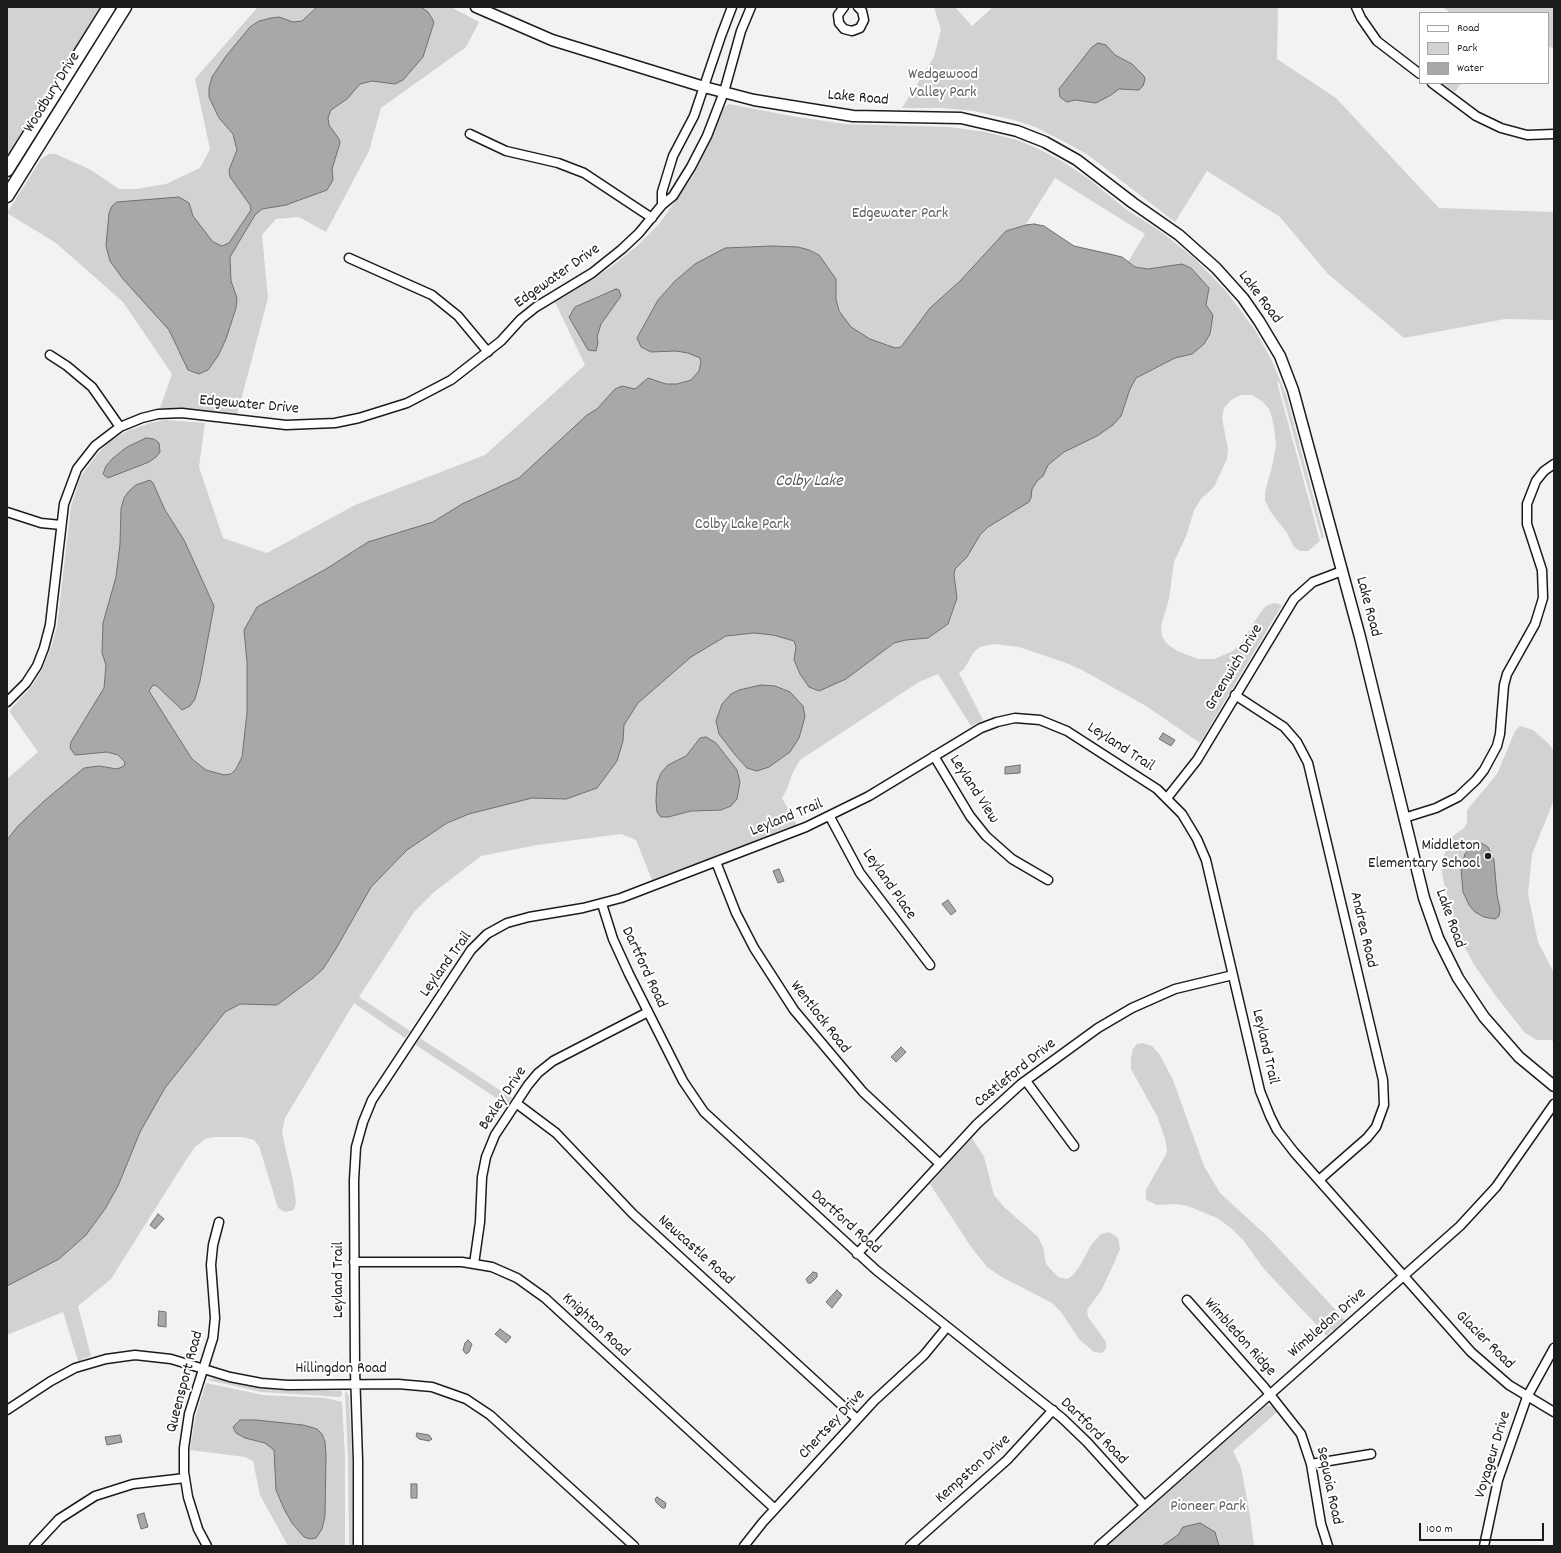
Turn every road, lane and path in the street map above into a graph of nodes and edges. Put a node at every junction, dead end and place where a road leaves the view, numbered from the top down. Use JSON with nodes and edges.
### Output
{"nodes":[{"id":1,"x":109,"y":7,"type":"edge"},
{"id":2,"x":125,"y":7,"type":"edge"},
{"id":3,"x":476,"y":7,"type":"edge"},
{"id":4,"x":732,"y":7,"type":"edge"},
{"id":5,"x":751,"y":7,"type":"edge"},
{"id":6,"x":858,"y":7,"type":"edge"},
{"id":7,"x":1356,"y":7,"type":"edge"},
{"id":8,"x":839,"y":8,"type":"edge"},
{"id":9,"x":1419,"y":73,"type":"edge"},
{"id":10,"x":1433,"y":84,"type":"edge"},
{"id":11,"x":704,"y":87,"type":"junction"},
{"id":12,"x":724,"y":92,"type":"junction"},
{"id":13,"x":470,"y":134,"type":"dead end"},
{"id":14,"x":1554,"y":134,"type":"edge"},
{"id":15,"x":7,"y":170,"type":"edge"},
{"id":16,"x":7,"y":196,"type":"edge"},
{"id":17,"x":662,"y":205,"type":"junction"},
{"id":18,"x":652,"y":218,"type":"junction"},
{"id":19,"x":350,"y":258,"type":"dead end"},
{"id":20,"x":488,"y":352,"type":"junction"},
{"id":21,"x":50,"y":355,"type":"dead end"},
{"id":22,"x":120,"y":427,"type":"junction"},
{"id":23,"x":1554,"y":464,"type":"edge"},
{"id":24,"x":7,"y":512,"type":"edge"},
{"id":25,"x":61,"y":525,"type":"junction"},
{"id":26,"x":1342,"y":571,"type":"junction"},
{"id":27,"x":1235,"y":696,"type":"junction"},
{"id":28,"x":7,"y":702,"type":"edge"},
{"id":29,"x":934,"y":756,"type":"junction"},
{"id":30,"x":1167,"y":798,"type":"junction"},
{"id":31,"x":830,"y":816,"type":"junction"},
{"id":32,"x":1404,"y":818,"type":"junction"},
{"id":33,"x":716,"y":862,"type":"junction"},
{"id":34,"x":1048,"y":880,"type":"dead end"},
{"id":35,"x":602,"y":904,"type":"junction"},
{"id":36,"x":930,"y":965,"type":"dead end"},
{"id":37,"x":1233,"y":975,"type":"junction"},
{"id":38,"x":648,"y":1012,"type":"junction"},
{"id":39,"x":1026,"y":1081,"type":"junction"},
{"id":40,"x":1554,"y":1086,"type":"edge"},
{"id":41,"x":516,"y":1103,"type":"junction"},
{"id":42,"x":1554,"y":1104,"type":"edge"},
{"id":43,"x":1074,"y":1146,"type":"dead end"},
{"id":44,"x":940,"y":1164,"type":"junction"},
{"id":45,"x":1319,"y":1180,"type":"junction"},
{"id":46,"x":219,"y":1222,"type":"dead end"},
{"id":47,"x":857,"y":1254,"type":"junction"},
{"id":48,"x":354,"y":1262,"type":"junction"},
{"id":49,"x":474,"y":1264,"type":"junction"},
{"id":50,"x":1404,"y":1276,"type":"junction"},
{"id":51,"x":1187,"y":1300,"type":"dead end"},
{"id":52,"x":947,"y":1327,"type":"junction"},
{"id":53,"x":1554,"y":1348,"type":"edge"},
{"id":54,"x":204,"y":1369,"type":"junction"},
{"id":55,"x":355,"y":1384,"type":"junction"},
{"id":56,"x":1270,"y":1394,"type":"junction"},
{"id":57,"x":1526,"y":1397,"type":"junction"},
{"id":58,"x":7,"y":1410,"type":"edge"},
{"id":59,"x":1053,"y":1410,"type":"junction"},
{"id":60,"x":1554,"y":1412,"type":"edge"},
{"id":61,"x":857,"y":1419,"type":"junction"},
{"id":62,"x":1371,"y":1454,"type":"dead end"},
{"id":63,"x":1311,"y":1464,"type":"junction"},
{"id":64,"x":184,"y":1478,"type":"junction"},
{"id":65,"x":1144,"y":1506,"type":"junction"},
{"id":66,"x":775,"y":1509,"type":"junction"},
{"id":67,"x":34,"y":1546,"type":"edge"},
{"id":68,"x":207,"y":1546,"type":"edge"},
{"id":69,"x":358,"y":1546,"type":"edge"},
{"id":70,"x":634,"y":1546,"type":"edge"},
{"id":71,"x":744,"y":1546,"type":"edge"},
{"id":72,"x":910,"y":1546,"type":"edge"},
{"id":73,"x":1099,"y":1546,"type":"edge"},
{"id":74,"x":1328,"y":1546,"type":"edge"},
{"id":75,"x":1484,"y":1546,"type":"edge"}],
"edges":[{"from":1,"to":15,"type":"main road","name":"Woodbury Drive"},
{"from":2,"to":16,"type":"main road","name":"Woodbury Drive"},
{"from":3,"to":11,"type":"street","name":"Lake Road"},
{"from":4,"to":11,"type":"street"},
{"from":5,"to":12,"type":"street","name":"Edgewater Drive"},
{"from":6,"to":8,"type":"street"},
{"from":7,"to":9,"type":"street"},
{"from":10,"to":14,"type":"street"},
{"from":11,"to":12,"type":"street","name":"Lake Road"},
{"from":11,"to":17,"type":"street"},
{"from":12,"to":17,"type":"street","name":"Edgewater Drive"},
{"from":12,"to":26,"type":"street","name":"Lake Road"},
{"from":13,"to":18,"type":"street"},
{"from":17,"to":18,"type":"street","name":"Edgewater Drive"},
{"from":18,"to":20,"type":"street","name":"Edgewater Drive"},
{"from":19,"to":20,"type":"street"},
{"from":20,"to":22,"type":"street","name":"Edgewater Drive"},
{"from":21,"to":22,"type":"street"},
{"from":22,"to":25,"type":"street","name":"Edgewater Drive"},
{"from":23,"to":32,"type":"street"},
{"from":24,"to":25,"type":"street"},
{"from":25,"to":28,"type":"street","name":"Edgewater Drive"},
{"from":26,"to":27,"type":"street","name":"Greenwich Drive"},
{"from":26,"to":32,"type":"street","name":"Lake Road"},
{"from":27,"to":30,"type":"street","name":"Greenwich Drive"},
{"from":27,"to":45,"type":"street","name":"Andrea Road"},
{"from":29,"to":30,"type":"street","name":"Leyland Trail"},
{"from":29,"to":31,"type":"street","name":"Leyland Trail"},
{"from":29,"to":34,"type":"street","name":"Leyland View"},
{"from":30,"to":37,"type":"street","name":"Leyland Trail"},
{"from":31,"to":33,"type":"street","name":"Leyland Trail"},
{"from":31,"to":36,"type":"street","name":"Leyland Place"},
{"from":32,"to":40,"type":"street","name":"Lake Road"},
{"from":33,"to":35,"type":"street","name":"Leyland Trail"},
{"from":33,"to":44,"type":"street","name":"Wentlock Road"},
{"from":35,"to":38,"type":"street","name":"Dartford Road"},
{"from":35,"to":48,"type":"street","name":"Leyland Trail"},
{"from":37,"to":39,"type":"street","name":"Castleford Drive"},
{"from":37,"to":45,"type":"street","name":"Leyland Trail"},
{"from":38,"to":41,"type":"street","name":"Bexley Drive"},
{"from":38,"to":47,"type":"street","name":"Dartford Road"},
{"from":39,"to":43,"type":"street"},
{"from":39,"to":44,"type":"street","name":"Castleford Drive"},
{"from":41,"to":49,"type":"street","name":"Bexley Drive"},
{"from":41,"to":61,"type":"street","name":"Newcastle Road"},
{"from":42,"to":50,"type":"street","name":"Wimbledon Drive"},
{"from":44,"to":47,"type":"street","name":"Castleford Drive"},
{"from":45,"to":50,"type":"street","name":"Leyland Trail"},
{"from":46,"to":54,"type":"street","name":"Queensport Road"},
{"from":47,"to":52,"type":"street","name":"Dartford Road"},
{"from":48,"to":49,"type":"street","name":"Knighton Road"},
{"from":48,"to":55,"type":"street","name":"Leyland Trail"},
{"from":49,"to":66,"type":"street","name":"Knighton Road"},
{"from":50,"to":56,"type":"street","name":"Wimbledon Drive"},
{"from":50,"to":57,"type":"street","name":"Glacier Road"},
{"from":51,"to":56,"type":"street","name":"Wimbledon Ridge"},
{"from":52,"to":59,"type":"street","name":"Dartford Road"},
{"from":52,"to":61,"type":"street","name":"Chertsey Drive"},
{"from":53,"to":57,"type":"street","name":"Voyageur Drive"},
{"from":54,"to":55,"type":"street","name":"Hillingdon Road"},
{"from":54,"to":58,"type":"street","name":"Hillingdon Road"},
{"from":54,"to":64,"type":"street","name":"Queensport Road"},
{"from":55,"to":69,"type":"street","name":"Leyland Trail"},
{"from":55,"to":70,"type":"street","name":"Hillingdon Road"},
{"from":56,"to":63,"type":"street","name":"Sequoia Road"},
{"from":56,"to":65,"type":"street","name":"Wimbledon Drive"},
{"from":57,"to":60,"type":"street","name":"Glacier Road"},
{"from":57,"to":75,"type":"street","name":"Voyageur Drive"},
{"from":59,"to":65,"type":"street","name":"Dartford Road"},
{"from":59,"to":72,"type":"street","name":"Kempston Drive"},
{"from":61,"to":66,"type":"street","name":"Chertsey Drive"},
{"from":62,"to":63,"type":"street"},
{"from":63,"to":74,"type":"street","name":"Sequoia Road"},
{"from":64,"to":67,"type":"street"},
{"from":64,"to":68,"type":"street","name":"Queensport Road"},
{"from":65,"to":73,"type":"street","name":"Wimbledon Drive"},
{"from":66,"to":71,"type":"street","name":"Chertsey Drive"}]}
